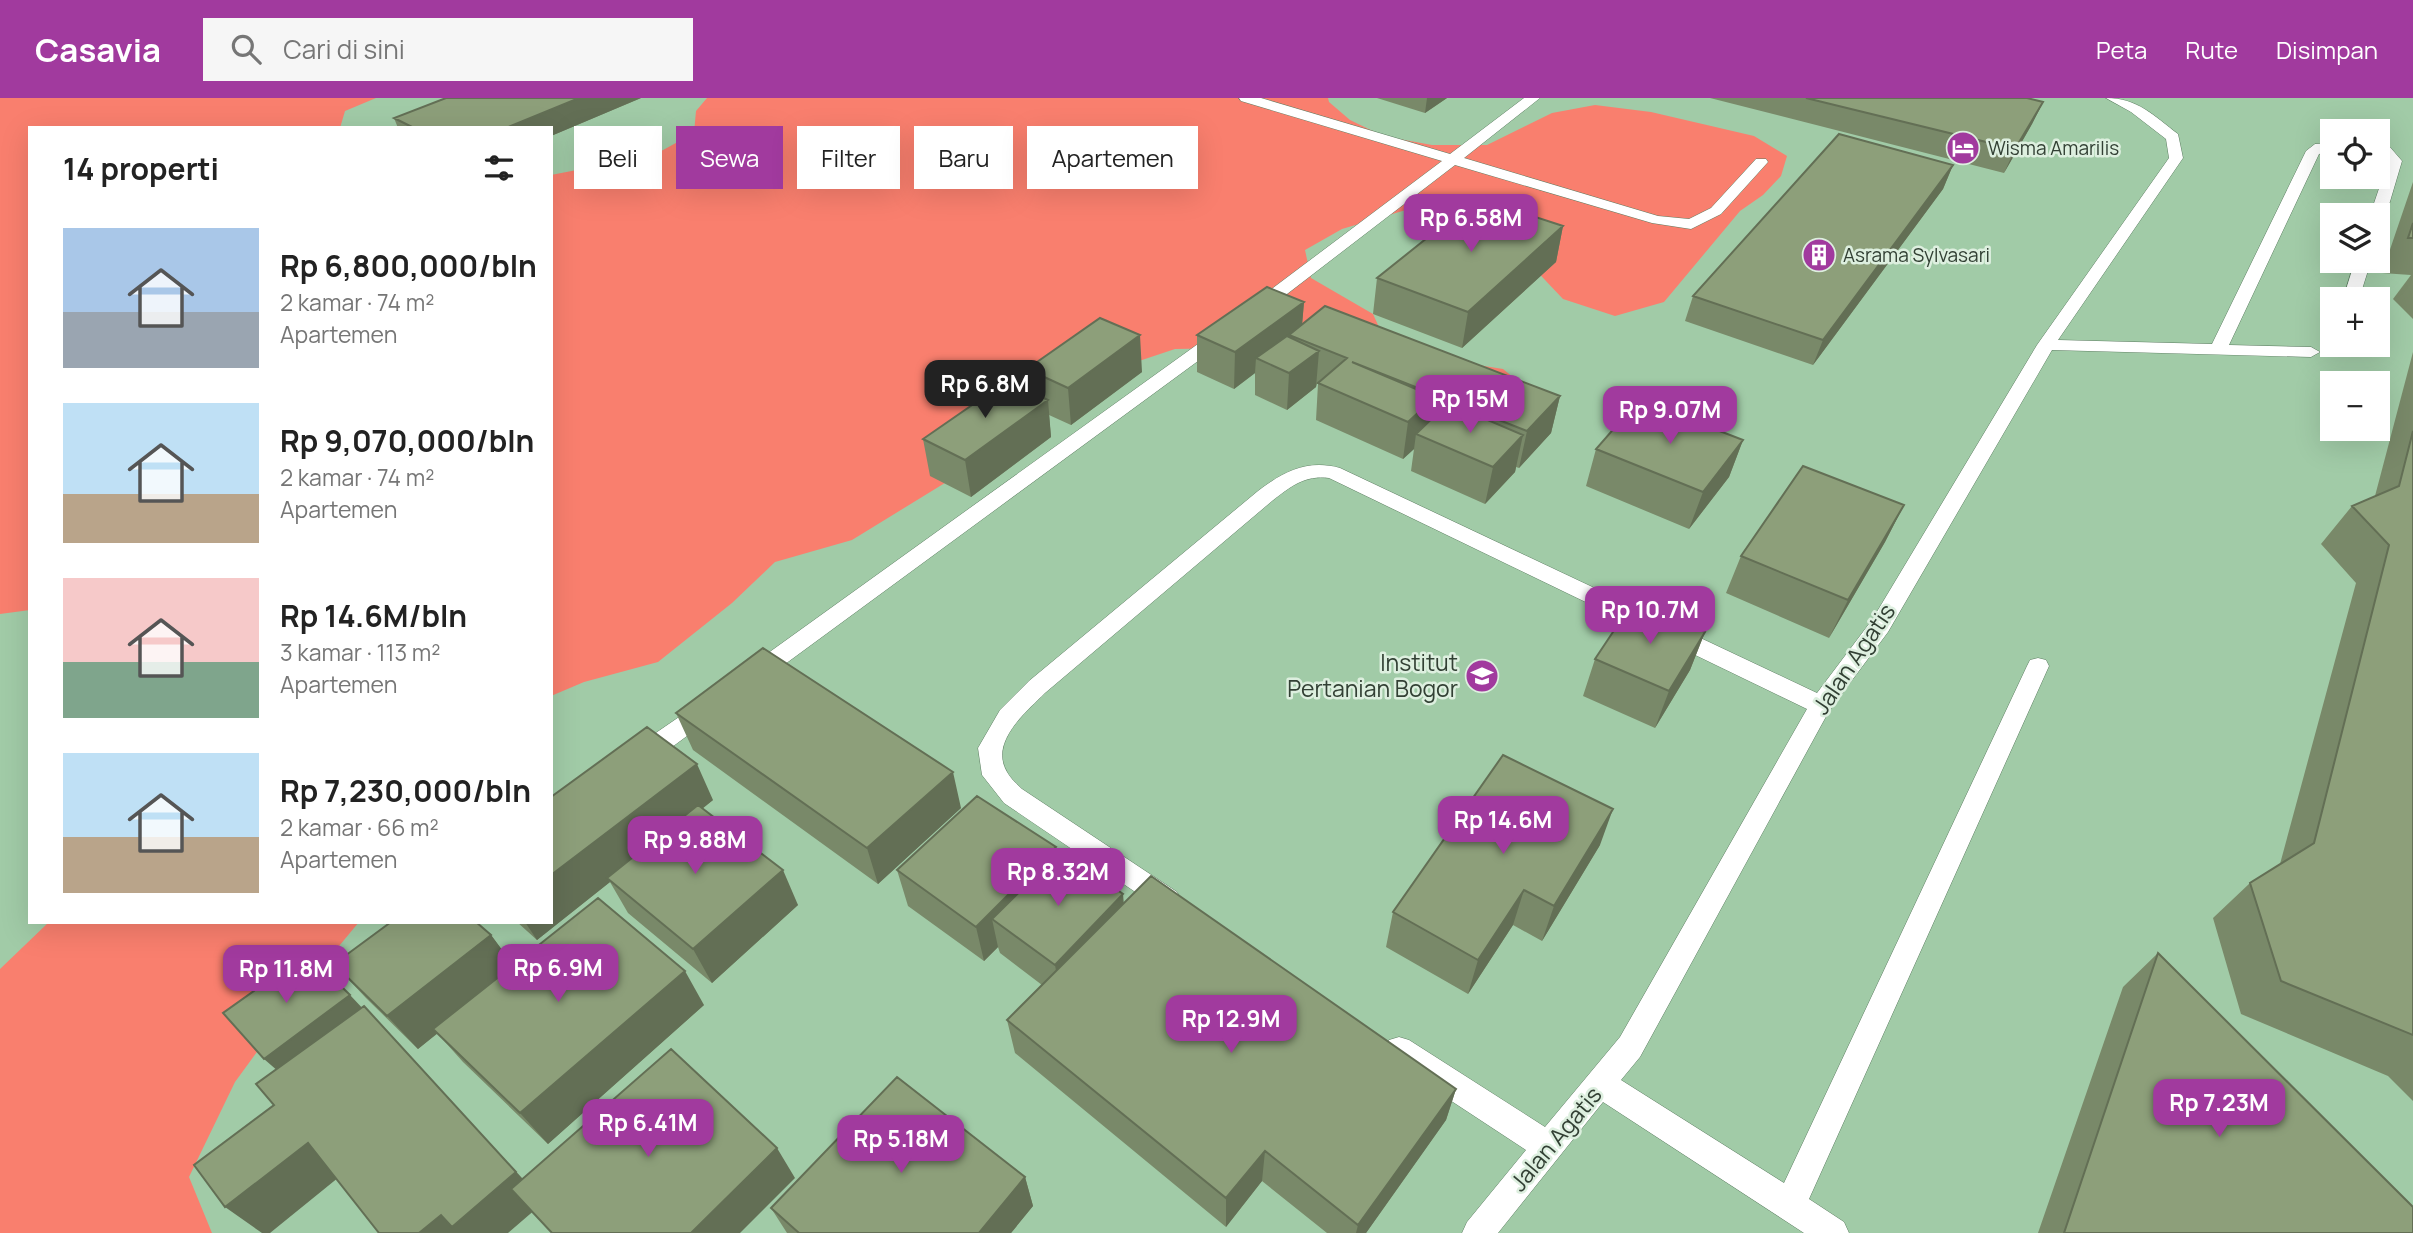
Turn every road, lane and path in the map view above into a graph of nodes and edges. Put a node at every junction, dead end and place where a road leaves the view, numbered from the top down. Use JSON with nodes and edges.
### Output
{"nodes":[{"id":1,"x":1246,"y":98,"type":"edge"},
{"id":2,"x":1533,"y":98,"type":"edge"},
{"id":3,"x":2113,"y":98,"type":"edge"},
{"id":4,"x":2320,"y":147,"type":"edge"},
{"id":5,"x":2390,"y":155,"type":"edge"},
{"id":6,"x":2390,"y":160,"type":"edge"},
{"id":7,"x":1451,"y":161,"type":"junction"},
{"id":8,"x":2395,"y":161,"type":"junction"},
{"id":9,"x":1761,"y":162,"type":"dead end"},
{"id":10,"x":2382,"y":203,"type":"edge"},
{"id":11,"x":2046,"y":345,"type":"junction"},
{"id":12,"x":2218,"y":349,"type":"junction"},
{"id":13,"x":2311,"y":352,"type":"dead end"},
{"id":14,"x":2038,"y":666,"type":"dead end"},
{"id":15,"x":744,"y":682,"type":"edge"},
{"id":16,"x":721,"y":699,"type":"edge"},
{"id":17,"x":1821,"y":705,"type":"junction"},
{"id":18,"x":619,"y":772,"type":"edge"},
{"id":19,"x":1185,"y":911,"type":"edge"},
{"id":20,"x":1385,"y":1041,"type":"edge"},
{"id":21,"x":1601,"y":1084,"type":"junction"},
{"id":22,"x":1549,"y":1147,"type":"junction"},
{"id":23,"x":1790,"y":1205,"type":"junction"},
{"id":24,"x":1478,"y":1233,"type":"edge"},
{"id":25,"x":1833,"y":1233,"type":"edge"}],
"edges":[{"from":1,"to":7,"type":"lane"},
{"from":2,"to":7,"type":"lane"},
{"from":3,"to":11,"type":"lane","name":"Jalan Agatis"},
{"from":4,"to":12,"type":"lane"},
{"from":5,"to":8,"type":"lane"},
{"from":6,"to":8,"type":"lane"},
{"from":7,"to":9,"type":"lane"},
{"from":7,"to":15,"type":"lane"},
{"from":8,"to":10,"type":"lane"},
{"from":11,"to":12,"type":"lane"},
{"from":11,"to":17,"type":"lane","name":"Jalan Agatis"},
{"from":12,"to":13,"type":"lane"},
{"from":14,"to":23,"type":"lane"},
{"from":16,"to":18,"type":"lane"},
{"from":17,"to":19,"type":"lane"},
{"from":17,"to":21,"type":"lane","name":"Jalan Agatis"},
{"from":20,"to":22,"type":"lane"},
{"from":21,"to":22,"type":"lane","name":"Jalan Agatis"},
{"from":21,"to":23,"type":"lane"},
{"from":22,"to":24,"type":"lane","name":"Jalan Agatis"},
{"from":23,"to":25,"type":"lane"}]}
